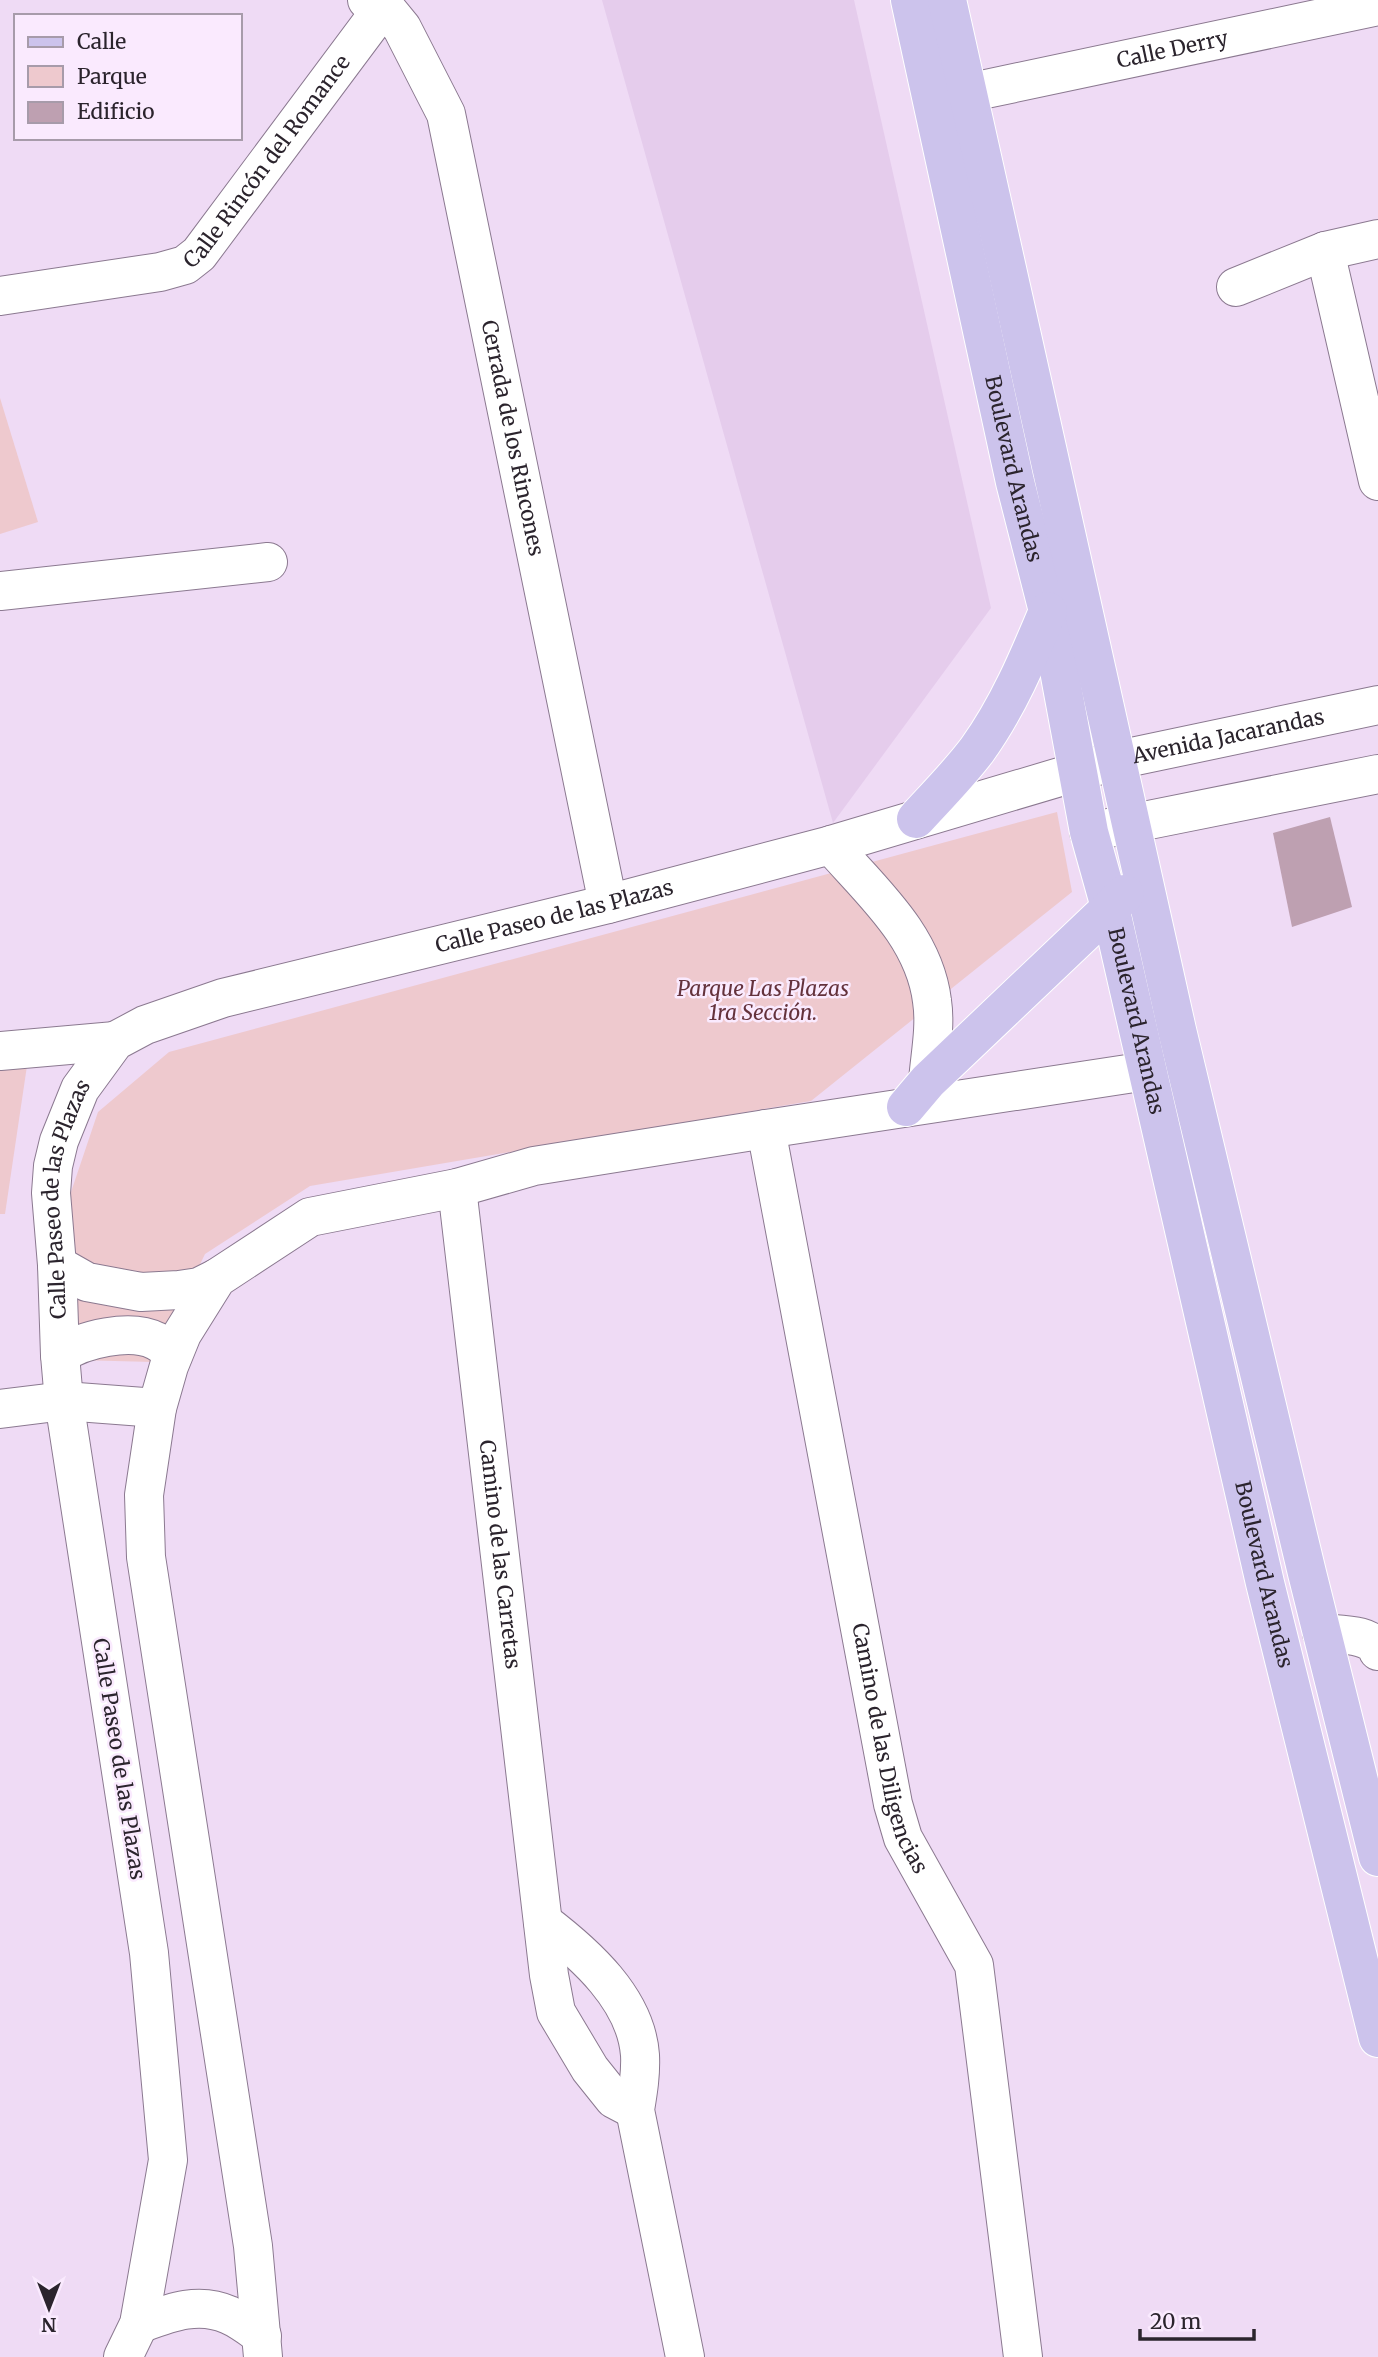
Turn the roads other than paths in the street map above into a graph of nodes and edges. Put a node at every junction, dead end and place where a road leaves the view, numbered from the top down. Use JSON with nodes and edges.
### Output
{"nodes":[{"id":1,"x":910,"y":0,"type":"edge"},
{"id":2,"x":947,"y":0,"type":"edge"},
{"id":3,"x":376,"y":3,"type":"edge"},
{"id":4,"x":1378,"y":6,"type":"edge"},
{"id":5,"x":967,"y":93,"type":"junction"},
{"id":6,"x":1378,"y":239,"type":"edge"},
{"id":7,"x":1325,"y":251,"type":"junction"},
{"id":8,"x":1236,"y":287,"type":"dead end"},
{"id":9,"x":0,"y":296,"type":"edge"},
{"id":10,"x":1378,"y":481,"type":"edge"},
{"id":11,"x":268,"y":562,"type":"dead end"},
{"id":12,"x":0,"y":591,"type":"edge"},
{"id":13,"x":1048,"y":611,"type":"junction"},
{"id":14,"x":1378,"y":705,"type":"edge"},
{"id":15,"x":1117,"y":760,"type":"junction"},
{"id":16,"x":1079,"y":770,"type":"junction"},
{"id":17,"x":1378,"y":774,"type":"edge"},
{"id":18,"x":916,"y":818,"type":"junction"},
{"id":19,"x":1130,"y":825,"type":"junction"},
{"id":20,"x":1089,"y":832,"type":"junction"},
{"id":21,"x":831,"y":845,"type":"junction"},
{"id":22,"x":1143,"y":879,"type":"junction"},
{"id":23,"x":608,"y":904,"type":"junction"},
{"id":24,"x":1110,"y":907,"type":"junction"},
{"id":25,"x":115,"y":1041,"type":"junction"},
{"id":26,"x":0,"y":1051,"type":"edge"},
{"id":27,"x":1147,"y":1071,"type":"junction"},
{"id":28,"x":917,"y":1094,"type":"junction"},
{"id":29,"x":766,"y":1129,"type":"junction"},
{"id":30,"x":457,"y":1188,"type":"junction"},
{"id":31,"x":57,"y":1265,"type":"junction"},
{"id":32,"x":217,"y":1279,"type":"junction"},
{"id":33,"x":60,"y":1355,"type":"junction"},
{"id":34,"x":173,"y":1355,"type":"junction"},
{"id":35,"x":64,"y":1401,"type":"junction"},
{"id":36,"x":158,"y":1408,"type":"junction"},
{"id":37,"x":0,"y":1409,"type":"edge"},
{"id":38,"x":1322,"y":1633,"type":"junction"},
{"id":39,"x":1378,"y":1651,"type":"edge"},
{"id":40,"x":1378,"y":1857,"type":"edge"},
{"id":41,"x":543,"y":1922,"type":"junction"},
{"id":42,"x":1378,"y":2038,"type":"edge"},
{"id":43,"x":635,"y":2110,"type":"junction"},
{"id":44,"x":131,"y":2341,"type":"edge"},
{"id":45,"x":262,"y":2347,"type":"edge"},
{"id":46,"x":685,"y":2357,"type":"edge"},
{"id":47,"x":1023,"y":2357,"type":"edge"}],
"edges":[{"from":1,"to":13,"type":"main road","name":"Boulevard Arandas"},
{"from":2,"to":5,"type":"main road","name":"Boulevard Arandas"},
{"from":3,"to":9,"type":"street","name":"Calle Rincón del Romance"},
{"from":3,"to":23,"type":"street","name":"Cerrada de los Rincones"},
{"from":4,"to":5,"type":"street","name":"Calle Derry"},
{"from":5,"to":15,"type":"main road","name":"Boulevard Arandas"},
{"from":6,"to":7,"type":"street"},
{"from":7,"to":8,"type":"street"},
{"from":7,"to":10,"type":"street"},
{"from":11,"to":12,"type":"street"},
{"from":13,"to":16,"type":"main road","name":"Boulevard Arandas"},
{"from":13,"to":18,"type":"main road"},
{"from":14,"to":15,"type":"street","name":"Avenida Jacarandas"},
{"from":15,"to":16,"type":"street","name":"Avenida Jacarandas"},
{"from":15,"to":19,"type":"main road","name":"Boulevard Arandas"},
{"from":16,"to":18,"type":"street","name":"Calle Paseo de las Plazas"},
{"from":16,"to":20,"type":"main road","name":"Boulevard Arandas"},
{"from":17,"to":19,"type":"street"},
{"from":18,"to":21,"type":"street","name":"Calle Paseo de las Plazas"},
{"from":19,"to":20,"type":"street"},
{"from":19,"to":22,"type":"main road","name":"Boulevard Arandas"},
{"from":20,"to":24,"type":"main road","name":"Boulevard Arandas"},
{"from":21,"to":23,"type":"street","name":"Calle Paseo de las Plazas"},
{"from":21,"to":28,"type":"street"},
{"from":22,"to":24,"type":"main road"},
{"from":22,"to":38,"type":"main road","name":"Boulevard Arandas"},
{"from":23,"to":25,"type":"street","name":"Calle Paseo de las Plazas"},
{"from":24,"to":27,"type":"main road","name":"Boulevard Arandas"},
{"from":24,"to":28,"type":"main road"},
{"from":25,"to":26,"type":"street"},
{"from":25,"to":31,"type":"street","name":"Calle Paseo de las Plazas"},
{"from":27,"to":28,"type":"street"},
{"from":27,"to":42,"type":"main road","name":"Boulevard Arandas"},
{"from":28,"to":29,"type":"street"},
{"from":29,"to":30,"type":"street"},
{"from":29,"to":47,"type":"street","name":"Camino de las Diligencias"},
{"from":30,"to":32,"type":"street"},
{"from":30,"to":41,"type":"street","name":"Camino de las Carretas"},
{"from":31,"to":32,"type":"street"},
{"from":31,"to":33,"type":"street","name":"Calle Paseo de las Plazas"},
{"from":32,"to":34,"type":"street"},
{"from":33,"to":34,"type":"street"},
{"from":33,"to":35,"type":"street","name":"Calle Paseo de las Plazas"},
{"from":34,"to":36,"type":"street"},
{"from":35,"to":36,"type":"street"},
{"from":35,"to":37,"type":"street"},
{"from":35,"to":44,"type":"street","name":"Calle Paseo de las Plazas"},
{"from":36,"to":45,"type":"street"},
{"from":38,"to":39,"type":"street"},
{"from":38,"to":40,"type":"main road","name":"Boulevard Arandas"},
{"from":41,"to":43,"type":"street","name":"Camino de las Carretas"},
{"from":41,"to":43,"type":"street"},
{"from":43,"to":46,"type":"street"},
{"from":44,"to":45,"type":"street"}]}
